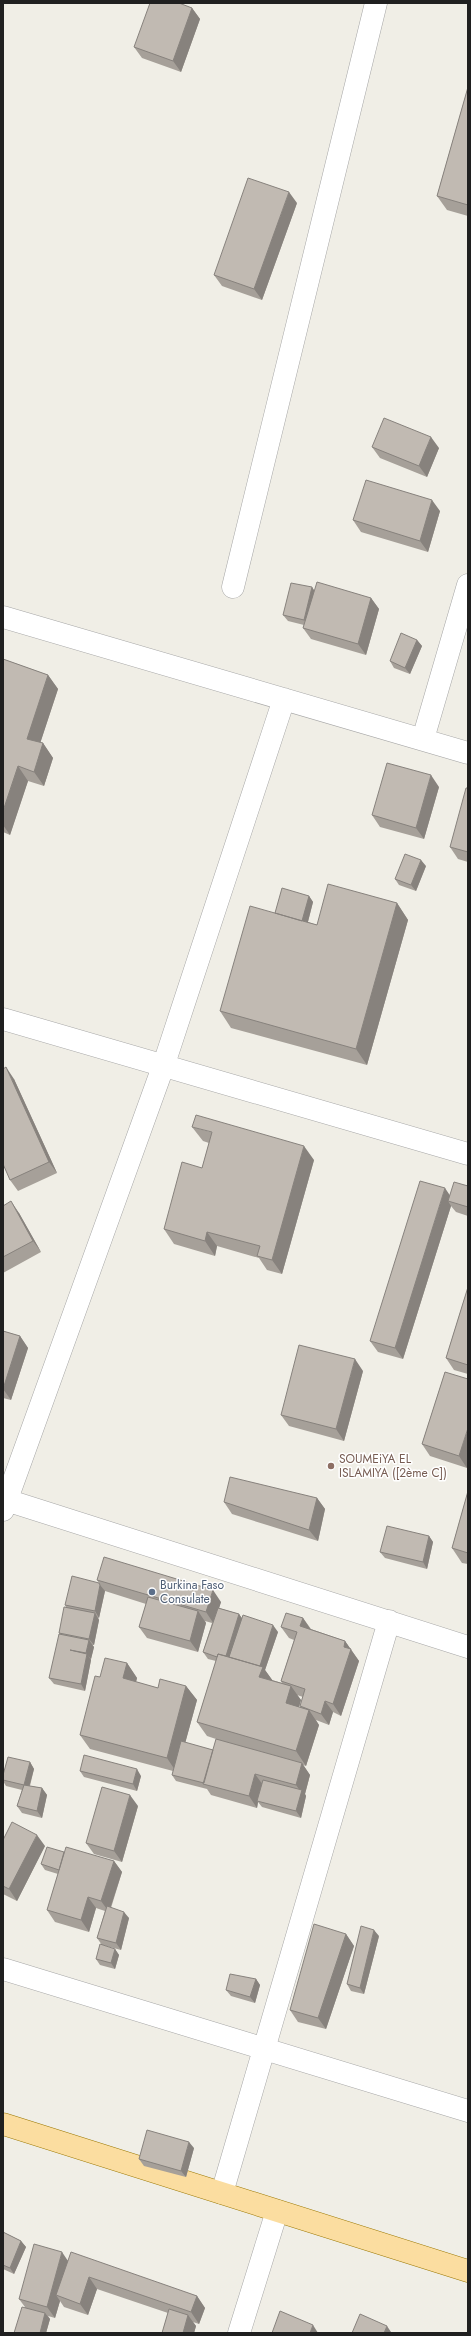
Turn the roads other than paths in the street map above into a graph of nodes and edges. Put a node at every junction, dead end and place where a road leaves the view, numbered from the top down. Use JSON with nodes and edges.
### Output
{"nodes":[{"id":1,"x":376,"y":3,"type":"edge"},
{"id":2,"x":468,"y":585,"type":"edge"},
{"id":3,"x":233,"y":587,"type":"dead end"},
{"id":4,"x":3,"y":617,"type":"edge"},
{"id":5,"x":284,"y":699,"type":"junction"},
{"id":6,"x":423,"y":739,"type":"junction"},
{"id":7,"x":468,"y":753,"type":"edge"},
{"id":8,"x":3,"y":1019,"type":"edge"},
{"id":9,"x":164,"y":1064,"type":"junction"},
{"id":10,"x":468,"y":1154,"type":"edge"},
{"id":11,"x":5,"y":1505,"type":"edge"},
{"id":12,"x":389,"y":1621,"type":"junction"},
{"id":13,"x":468,"y":1647,"type":"edge"},
{"id":14,"x":3,"y":1969,"type":"edge"},
{"id":15,"x":264,"y":2048,"type":"junction"},
{"id":16,"x":468,"y":2111,"type":"edge"},
{"id":17,"x":3,"y":2124,"type":"edge"},
{"id":18,"x":222,"y":2193,"type":"junction"},
{"id":19,"x":277,"y":2211,"type":"junction"},
{"id":20,"x":468,"y":2271,"type":"edge"},
{"id":21,"x":239,"y":2333,"type":"edge"}],
"edges":[{"from":1,"to":3,"type":"street"},
{"from":2,"to":6,"type":"street"},
{"from":4,"to":5,"type":"street"},
{"from":5,"to":6,"type":"street"},
{"from":5,"to":9,"type":"street"},
{"from":6,"to":7,"type":"street"},
{"from":8,"to":9,"type":"street"},
{"from":9,"to":10,"type":"street"},
{"from":9,"to":11,"type":"street"},
{"from":11,"to":12,"type":"street"},
{"from":12,"to":13,"type":"street"},
{"from":12,"to":15,"type":"street"},
{"from":14,"to":15,"type":"street"},
{"from":15,"to":16,"type":"street"},
{"from":15,"to":18,"type":"street"},
{"from":17,"to":18,"type":"main road"},
{"from":18,"to":19,"type":"main road"},
{"from":19,"to":20,"type":"main road"},
{"from":19,"to":21,"type":"street"}]}
